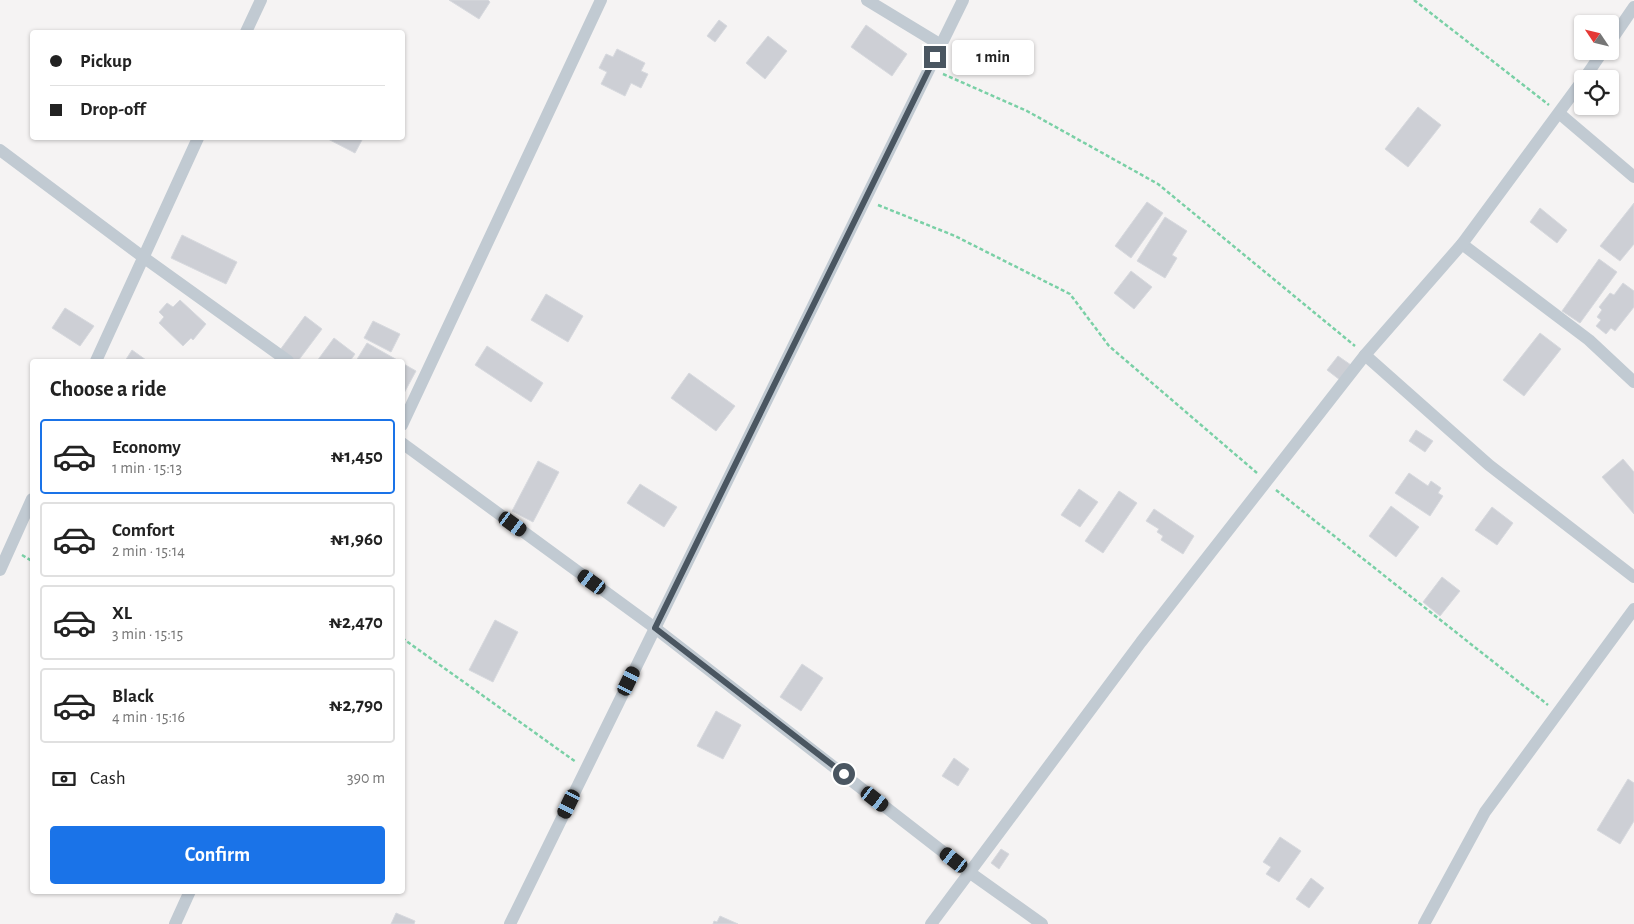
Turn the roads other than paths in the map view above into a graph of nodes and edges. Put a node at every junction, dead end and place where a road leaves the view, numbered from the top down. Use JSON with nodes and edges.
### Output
{"nodes":[{"id":1,"x":261,"y":0,"type":"edge"},
{"id":2,"x":601,"y":0,"type":"edge"},
{"id":3,"x":867,"y":0,"type":"edge"},
{"id":4,"x":963,"y":0,"type":"edge"},
{"id":5,"x":1634,"y":7,"type":"edge"},
{"id":6,"x":1619,"y":29,"type":"edge"},
{"id":7,"x":247,"y":30,"type":"edge"},
{"id":8,"x":941,"y":46,"type":"junction"},
{"id":9,"x":1574,"y":93,"type":"edge"},
{"id":10,"x":1560,"y":114,"type":"junction"},
{"id":11,"x":197,"y":140,"type":"edge"},
{"id":12,"x":0,"y":150,"type":"edge"},
{"id":13,"x":1634,"y":177,"type":"edge"},
{"id":14,"x":1462,"y":244,"type":"junction"},
{"id":15,"x":143,"y":257,"type":"junction"},
{"id":16,"x":1365,"y":355,"type":"junction"},
{"id":17,"x":97,"y":359,"type":"edge"},
{"id":18,"x":285,"y":359,"type":"edge"},
{"id":19,"x":1634,"y":382,"type":"edge"},
{"id":20,"x":405,"y":420,"type":"edge"},
{"id":21,"x":405,"y":445,"type":"edge"},
{"id":22,"x":30,"y":503,"type":"edge"},
{"id":23,"x":0,"y":570,"type":"edge"},
{"id":24,"x":1634,"y":577,"type":"edge"},
{"id":25,"x":1634,"y":609,"type":"edge"},
{"id":26,"x":655,"y":628,"type":"junction"},
{"id":27,"x":969,"y":872,"type":"junction"},
{"id":28,"x":189,"y":894,"type":"edge"},
{"id":29,"x":175,"y":924,"type":"edge"},
{"id":30,"x":510,"y":924,"type":"edge"},
{"id":31,"x":931,"y":924,"type":"edge"},
{"id":32,"x":1042,"y":924,"type":"edge"},
{"id":33,"x":1424,"y":924,"type":"edge"}],
"edges":[{"from":1,"to":7,"type":"street"},
{"from":2,"to":20,"type":"street"},
{"from":3,"to":8,"type":"street"},
{"from":4,"to":8,"type":"street"},
{"from":5,"to":6,"type":"street"},
{"from":8,"to":26,"type":"street"},
{"from":9,"to":10,"type":"street"},
{"from":10,"to":13,"type":"street"},
{"from":10,"to":14,"type":"street"},
{"from":11,"to":15,"type":"street"},
{"from":12,"to":15,"type":"street"},
{"from":14,"to":16,"type":"street"},
{"from":14,"to":19,"type":"street"},
{"from":15,"to":17,"type":"street"},
{"from":15,"to":18,"type":"street"},
{"from":16,"to":24,"type":"street"},
{"from":16,"to":27,"type":"street"},
{"from":21,"to":26,"type":"street"},
{"from":22,"to":23,"type":"street"},
{"from":25,"to":33,"type":"street"},
{"from":26,"to":27,"type":"street"},
{"from":26,"to":30,"type":"street"},
{"from":27,"to":31,"type":"street"},
{"from":27,"to":32,"type":"street"},
{"from":28,"to":29,"type":"street"}]}
